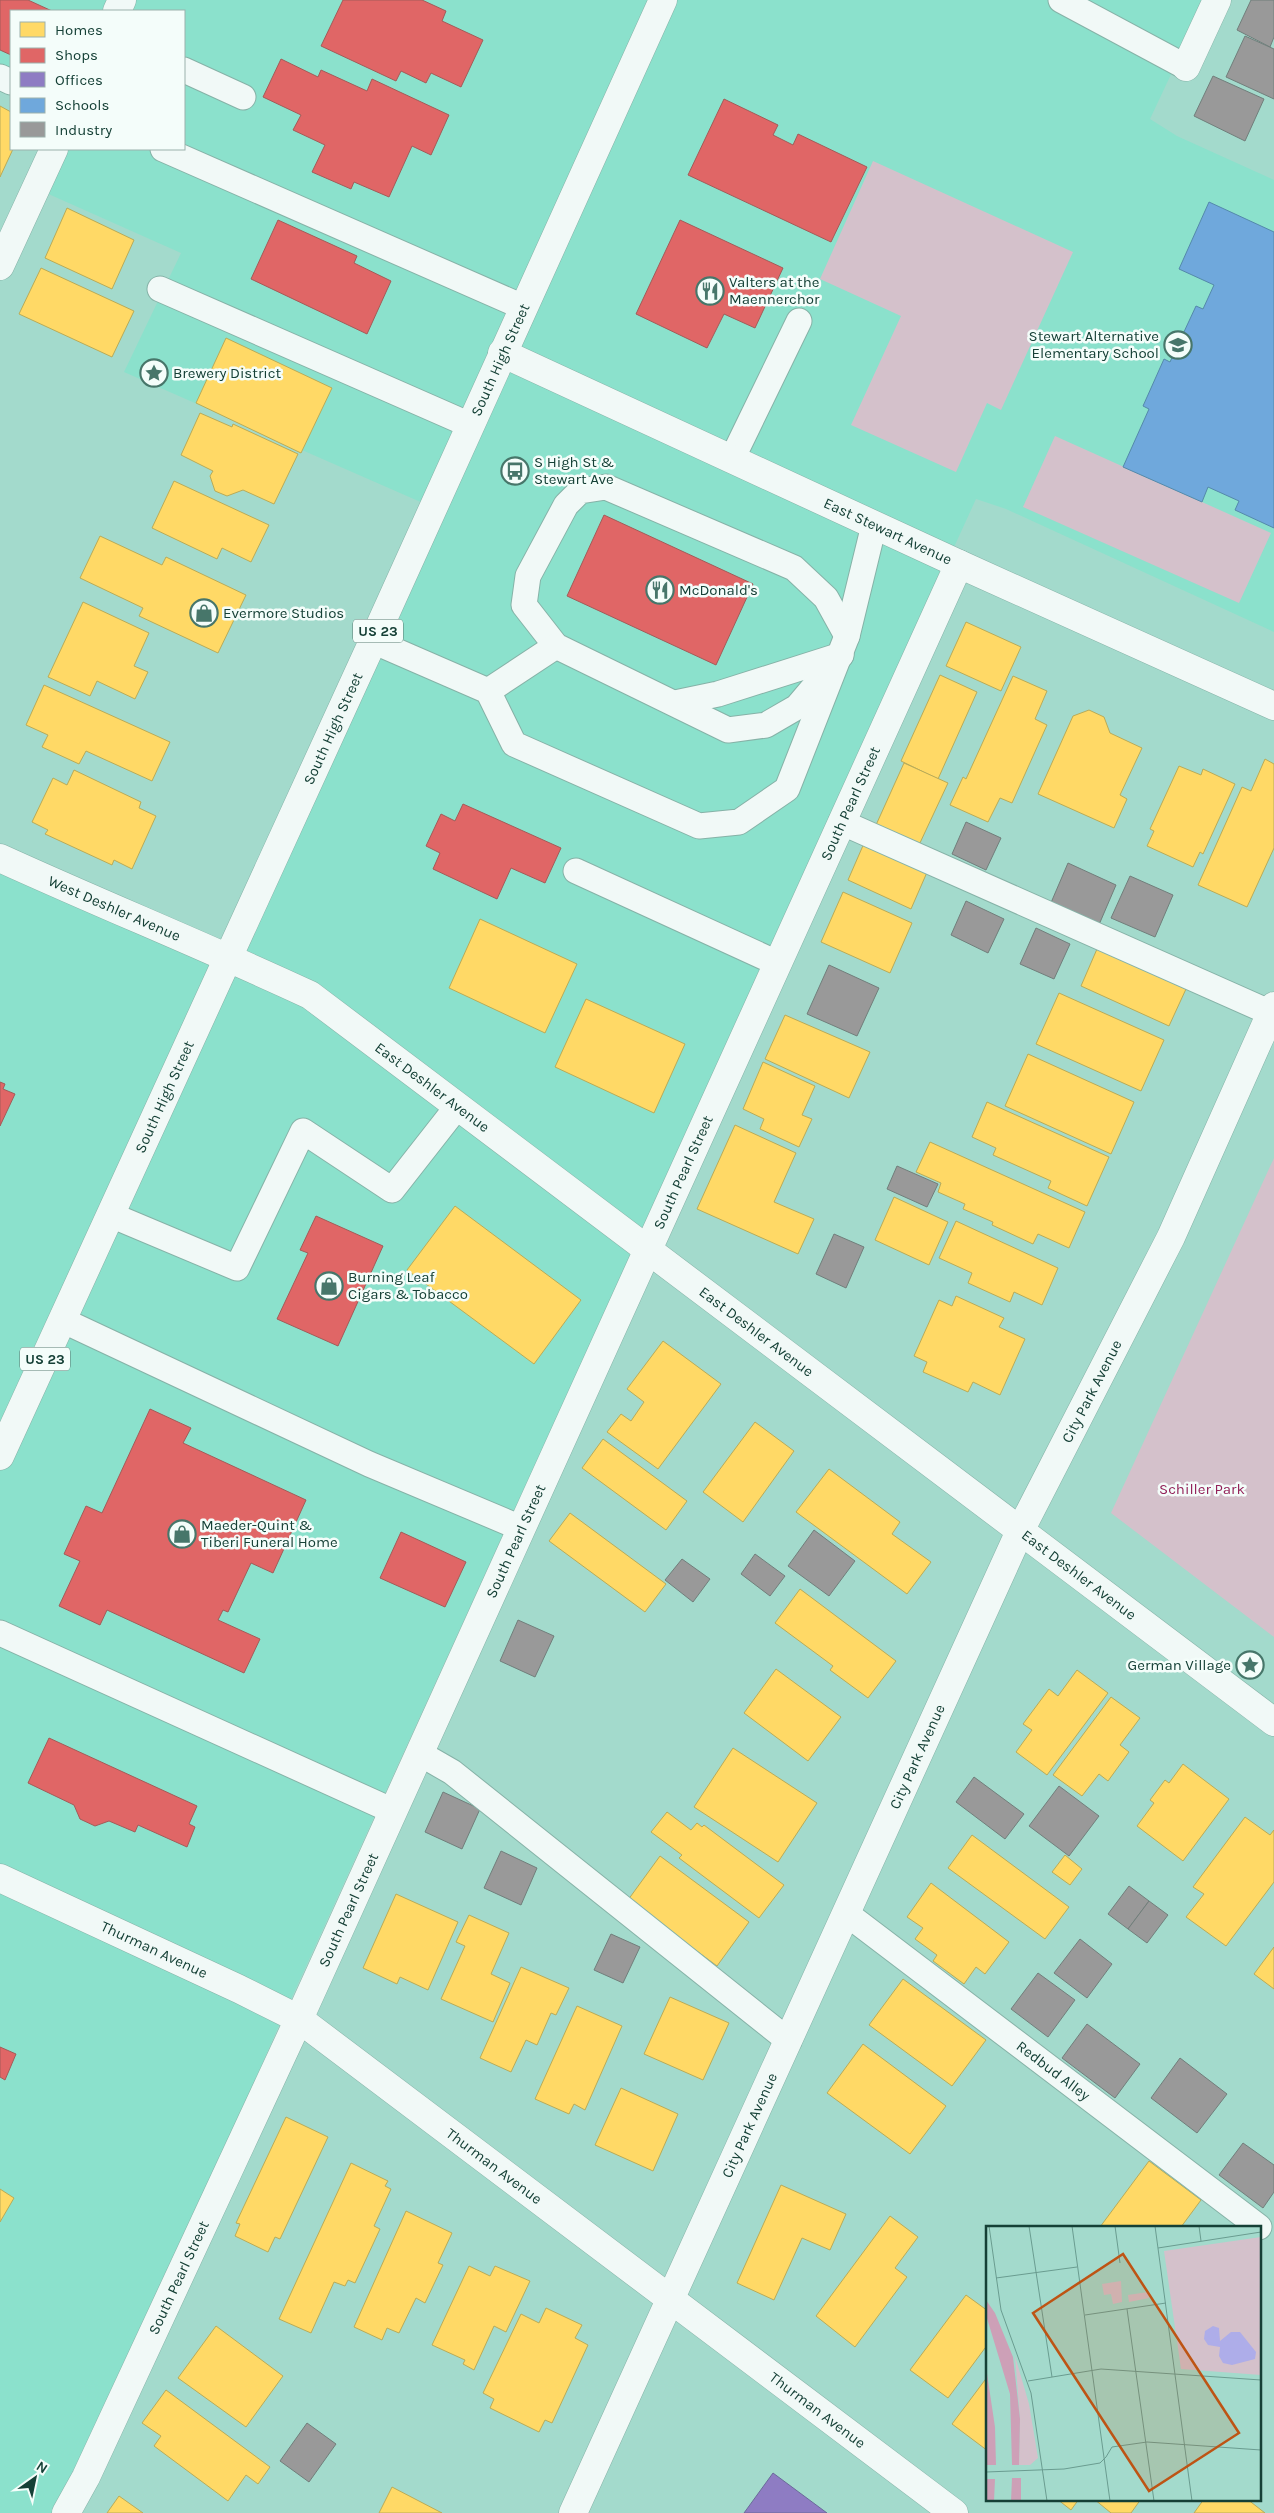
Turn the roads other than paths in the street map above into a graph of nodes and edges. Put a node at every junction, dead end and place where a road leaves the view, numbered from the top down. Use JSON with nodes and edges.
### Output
{"nodes":[{"id":1,"x":663,"y":0,"type":"edge"},
{"id":2,"x":1061,"y":0,"type":"edge"},
{"id":3,"x":1217,"y":0,"type":"edge"},
{"id":4,"x":1186,"y":67,"type":"joint"},
{"id":5,"x":185,"y":70,"type":"edge"},
{"id":6,"x":242,"y":96,"type":"dead end"},
{"id":7,"x":54,"y":150,"type":"edge"},
{"id":8,"x":165,"y":150,"type":"edge"},
{"id":9,"x":0,"y":266,"type":"edge"},
{"id":10,"x":160,"y":289,"type":"dead end"},
{"id":11,"x":523,"y":307,"type":"junction"},
{"id":12,"x":799,"y":321,"type":"dead end"},
{"id":13,"x":502,"y":354,"type":"junction"},
{"id":14,"x":470,"y":426,"type":"junction"},
{"id":15,"x":732,"y":459,"type":"junction"},
{"id":16,"x":874,"y":526,"type":"junction"},
{"id":17,"x":959,"y":564,"type":"junction"},
{"id":18,"x":373,"y":641,"type":"junction"},
{"id":19,"x":556,"y":646,"type":"junction"},
{"id":20,"x":844,"y":646,"type":"junction"},
{"id":21,"x":488,"y":691,"type":"junction"},
{"id":22,"x":676,"y":703,"type":"junction"},
{"id":23,"x":1274,"y":706,"type":"edge"},
{"id":24,"x":841,"y":822,"type":"junction"},
{"id":25,"x":0,"y":858,"type":"edge"},
{"id":26,"x":576,"y":871,"type":"dead end"},
{"id":27,"x":229,"y":957,"type":"junction"},
{"id":28,"x":777,"y":963,"type":"junction"},
{"id":29,"x":1272,"y":1009,"type":"edge"},
{"id":30,"x":457,"y":1107,"type":"junction"},
{"id":31,"x":111,"y":1215,"type":"junction"},
{"id":32,"x":648,"y":1250,"type":"junction"},
{"id":33,"x":62,"y":1320,"type":"junction"},
{"id":34,"x":0,"y":1454,"type":"edge"},
{"id":35,"x":521,"y":1528,"type":"junction"},
{"id":36,"x":1020,"y":1531,"type":"junction"},
{"id":37,"x":0,"y":1633,"type":"edge"},
{"id":38,"x":1274,"y":1722,"type":"edge"},
{"id":39,"x":419,"y":1753,"type":"junction"},
{"id":40,"x":393,"y":1810,"type":"junction"},
{"id":41,"x":0,"y":1878,"type":"edge"},
{"id":42,"x":847,"y":1914,"type":"junction"},
{"id":43,"x":299,"y":2019,"type":"junction"},
{"id":44,"x":789,"y":2041,"type":"junction"},
{"id":45,"x":1259,"y":2226,"type":"edge"},
{"id":46,"x":1262,"y":2229,"type":"edge"},
{"id":47,"x":1274,"y":2238,"type":"edge"},
{"id":48,"x":671,"y":2300,"type":"junction"},
{"id":49,"x":66,"y":2513,"type":"edge"},
{"id":50,"x":573,"y":2513,"type":"edge"},
{"id":51,"x":954,"y":2513,"type":"edge"}],
"edges":[{"from":1,"to":11,"type":"street","name":"South High Street","number":"US 23"},
{"from":2,"to":4,"type":"lane"},
{"from":3,"to":4,"type":"street"},
{"from":5,"to":6,"type":"lane"},
{"from":7,"to":9,"type":"street"},
{"from":8,"to":11,"type":"lane"},
{"from":10,"to":14,"type":"lane"},
{"from":11,"to":13,"type":"street","name":"South High Street","number":"US 23"},
{"from":12,"to":15,"type":"lane"},
{"from":13,"to":14,"type":"street","name":"South High Street","number":"US 23"},
{"from":13,"to":15,"type":"street","name":"East Stewart Avenue"},
{"from":14,"to":18,"type":"street","name":"South High Street","number":"US 23"},
{"from":15,"to":16,"type":"street","name":"East Stewart Avenue"},
{"from":16,"to":17,"type":"street","name":"East Stewart Avenue"},
{"from":16,"to":20,"type":"lane"},
{"from":17,"to":23,"type":"street","name":"East Stewart Avenue"},
{"from":17,"to":24,"type":"street","name":"South Pearl Street"},
{"from":18,"to":21,"type":"lane"},
{"from":18,"to":27,"type":"street","name":"South High Street","number":"US 23"},
{"from":19,"to":20,"type":"lane"},
{"from":19,"to":21,"type":"lane"},
{"from":19,"to":22,"type":"lane"},
{"from":20,"to":21,"type":"lane"},
{"from":20,"to":22,"type":"lane"},
{"from":20,"to":22,"type":"lane"},
{"from":24,"to":28,"type":"street","name":"South Pearl Street"},
{"from":24,"to":29,"type":"lane"},
{"from":25,"to":27,"type":"street","name":"West Deshler Avenue"},
{"from":26,"to":28,"type":"lane"},
{"from":27,"to":30,"type":"street","name":"East Deshler Avenue"},
{"from":27,"to":31,"type":"street","name":"South High Street","number":"US 23"},
{"from":28,"to":32,"type":"street","name":"South Pearl Street"},
{"from":29,"to":36,"type":"street","name":"City Park Avenue"},
{"from":30,"to":31,"type":"lane"},
{"from":30,"to":32,"type":"street","name":"East Deshler Avenue"},
{"from":31,"to":33,"type":"street","name":"South High Street","number":"US 23"},
{"from":32,"to":35,"type":"street","name":"South Pearl Street"},
{"from":32,"to":36,"type":"street","name":"East Deshler Avenue"},
{"from":33,"to":34,"type":"street","name":"South High Street","number":"US 23"},
{"from":33,"to":35,"type":"lane"},
{"from":35,"to":39,"type":"street","name":"South Pearl Street"},
{"from":36,"to":38,"type":"street","name":"East Deshler Avenue"},
{"from":36,"to":42,"type":"street","name":"City Park Avenue"},
{"from":37,"to":40,"type":"lane"},
{"from":39,"to":40,"type":"street","name":"South Pearl Street"},
{"from":39,"to":44,"type":"lane"},
{"from":40,"to":43,"type":"street","name":"South Pearl Street"},
{"from":41,"to":43,"type":"street","name":"Thurman Avenue"},
{"from":42,"to":44,"type":"street","name":"City Park Avenue"},
{"from":42,"to":45,"type":"lane","name":"Redbud Alley"},
{"from":43,"to":48,"type":"street","name":"Thurman Avenue"},
{"from":43,"to":49,"type":"street","name":"South Pearl Street"},
{"from":44,"to":48,"type":"street","name":"City Park Avenue"},
{"from":46,"to":47,"type":"lane","name":"Redbud Alley"},
{"from":48,"to":50,"type":"street","name":"City Park Avenue"},
{"from":48,"to":51,"type":"street","name":"Thurman Avenue"}]}
